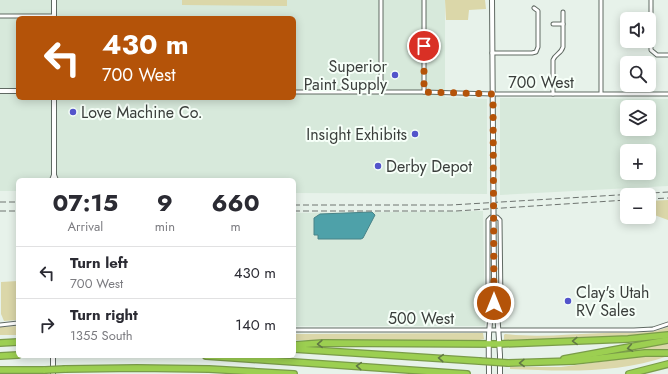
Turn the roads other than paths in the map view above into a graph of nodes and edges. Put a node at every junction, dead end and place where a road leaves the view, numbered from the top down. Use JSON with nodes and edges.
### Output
{"nodes":[{"id":1,"x":54,"y":0,"type":"edge"},
{"id":2,"x":381,"y":0,"type":"edge"},
{"id":3,"x":424,"y":0,"type":"edge"},
{"id":4,"x":492,"y":0,"type":"edge"},
{"id":5,"x":601,"y":0,"type":"edge"},
{"id":6,"x":651,"y":0,"type":"edge"},
{"id":7,"x":542,"y":7,"type":"dead end"},
{"id":8,"x":534,"y":8,"type":"dead end"},
{"id":9,"x":538,"y":11,"type":"junction"},
{"id":10,"x":563,"y":12,"type":"dead end"},
{"id":11,"x":0,"y":16,"type":"edge"},
{"id":12,"x":16,"y":16,"type":"edge"},
{"id":13,"x":54,"y":16,"type":"edge"},
{"id":14,"x":553,"y":24,"type":"dead end"},
{"id":15,"x":563,"y":24,"type":"junction"},
{"id":16,"x":492,"y":53,"type":"junction"},
{"id":17,"x":668,"y":55,"type":"edge"},
{"id":18,"x":0,"y":91,"type":"edge"},
{"id":19,"x":16,"y":91,"type":"edge"},
{"id":20,"x":296,"y":92,"type":"edge"},
{"id":21,"x":424,"y":92,"type":"junction"},
{"id":22,"x":381,"y":93,"type":"junction"},
{"id":23,"x":601,"y":93,"type":"junction"},
{"id":24,"x":493,"y":94,"type":"junction"},
{"id":25,"x":553,"y":94,"type":"junction"},
{"id":26,"x":668,"y":94,"type":"edge"},
{"id":27,"x":54,"y":100,"type":"edge"},
{"id":28,"x":54,"y":175,"type":"junction"},
{"id":29,"x":53,"y":178,"type":"edge"},
{"id":30,"x":55,"y":178,"type":"edge"},
{"id":31,"x":494,"y":303,"type":"junction"},
{"id":32,"x":497,"y":311,"type":"junction"},
{"id":33,"x":491,"y":312,"type":"junction"},
{"id":34,"x":16,"y":323,"type":"edge"},
{"id":35,"x":668,"y":324,"type":"edge"},
{"id":36,"x":0,"y":325,"type":"edge"},
{"id":37,"x":296,"y":330,"type":"edge"},
{"id":38,"x":490,"y":330,"type":"junction"},
{"id":39,"x":498,"y":330,"type":"junction"},
{"id":40,"x":668,"y":335,"type":"edge"},
{"id":41,"x":668,"y":340,"type":"edge"},
{"id":42,"x":0,"y":342,"type":"edge"},
{"id":43,"x":16,"y":342,"type":"edge"},
{"id":44,"x":489,"y":344,"type":"junction"},
{"id":45,"x":499,"y":344,"type":"junction"},
{"id":46,"x":296,"y":345,"type":"edge"},
{"id":47,"x":296,"y":349,"type":"edge"},
{"id":48,"x":668,"y":353,"type":"edge"},
{"id":49,"x":16,"y":355,"type":"edge"},
{"id":50,"x":0,"y":356,"type":"edge"},
{"id":51,"x":53,"y":358,"type":"edge"},
{"id":52,"x":235,"y":358,"type":"edge"},
{"id":53,"x":536,"y":362,"type":"junction"},
{"id":54,"x":668,"y":364,"type":"edge"},
{"id":55,"x":0,"y":370,"type":"edge"},
{"id":56,"x":53,"y":374,"type":"edge"},
{"id":57,"x":294,"y":374,"type":"edge"},
{"id":58,"x":467,"y":374,"type":"edge"},
{"id":59,"x":489,"y":374,"type":"edge"},
{"id":60,"x":500,"y":374,"type":"edge"},
{"id":61,"x":629,"y":374,"type":"edge"}],
"edges":[{"from":1,"to":13,"type":"main road"},
{"from":2,"to":22,"type":"street"},
{"from":3,"to":21,"type":"street"},
{"from":4,"to":16,"type":"main road"},
{"from":5,"to":23,"type":"street"},
{"from":6,"to":17,"type":"street"},
{"from":7,"to":9,"type":"street"},
{"from":8,"to":9,"type":"street"},
{"from":9,"to":16,"type":"street"},
{"from":10,"to":15,"type":"street"},
{"from":11,"to":12,"type":"street"},
{"from":14,"to":15,"type":"street"},
{"from":15,"to":25,"type":"street"},
{"from":16,"to":24,"type":"main road"},
{"from":18,"to":19,"type":"main road"},
{"from":20,"to":22,"type":"street","name":"700 West"},
{"from":21,"to":22,"type":"street","name":"700 West"},
{"from":21,"to":24,"type":"street","name":"700 West"},
{"from":23,"to":25,"type":"street","name":"700 West"},
{"from":23,"to":26,"type":"street","name":"700 West"},
{"from":24,"to":25,"type":"street","name":"700 West"},
{"from":24,"to":31,"type":"main road","bridge":true},
{"from":27,"to":28,"type":"main road"},
{"from":28,"to":29,"type":"main road"},
{"from":28,"to":30,"type":"main road"},
{"from":31,"to":32,"type":"main road"},
{"from":31,"to":33,"type":"main road"},
{"from":32,"to":33,"type":"street"},
{"from":32,"to":39,"type":"main road"},
{"from":33,"to":38,"type":"main road"},
{"from":34,"to":36,"type":"street"},
{"from":35,"to":39,"type":"street","name":"500 West"},
{"from":37,"to":38,"type":"street","name":"500 West"},
{"from":38,"to":39,"type":"street","name":"500 West"},
{"from":38,"to":44,"type":"main road"},
{"from":39,"to":45,"type":"main road"},
{"from":40,"to":45,"type":"highway","one_way":true},
{"from":41,"to":53,"type":"highway","one_way":true},
{"from":42,"to":43,"type":"highway"},
{"from":44,"to":45,"type":"highway"},
{"from":44,"to":46,"type":"highway","one_way":true},
{"from":44,"to":59,"type":"main road"},
{"from":45,"to":60,"type":"main road"},
{"from":53,"to":47,"type":"highway","one_way":true,"bridge":true},
{"from":48,"to":53,"type":"highway"},
{"from":49,"to":50,"type":"highway"},
{"from":51,"to":56,"type":"main road"},
{"from":58,"to":52,"type":"highway","one_way":true},
{"from":54,"to":61,"type":"highway"},
{"from":55,"to":57,"type":"highway","bridge":true}]}
